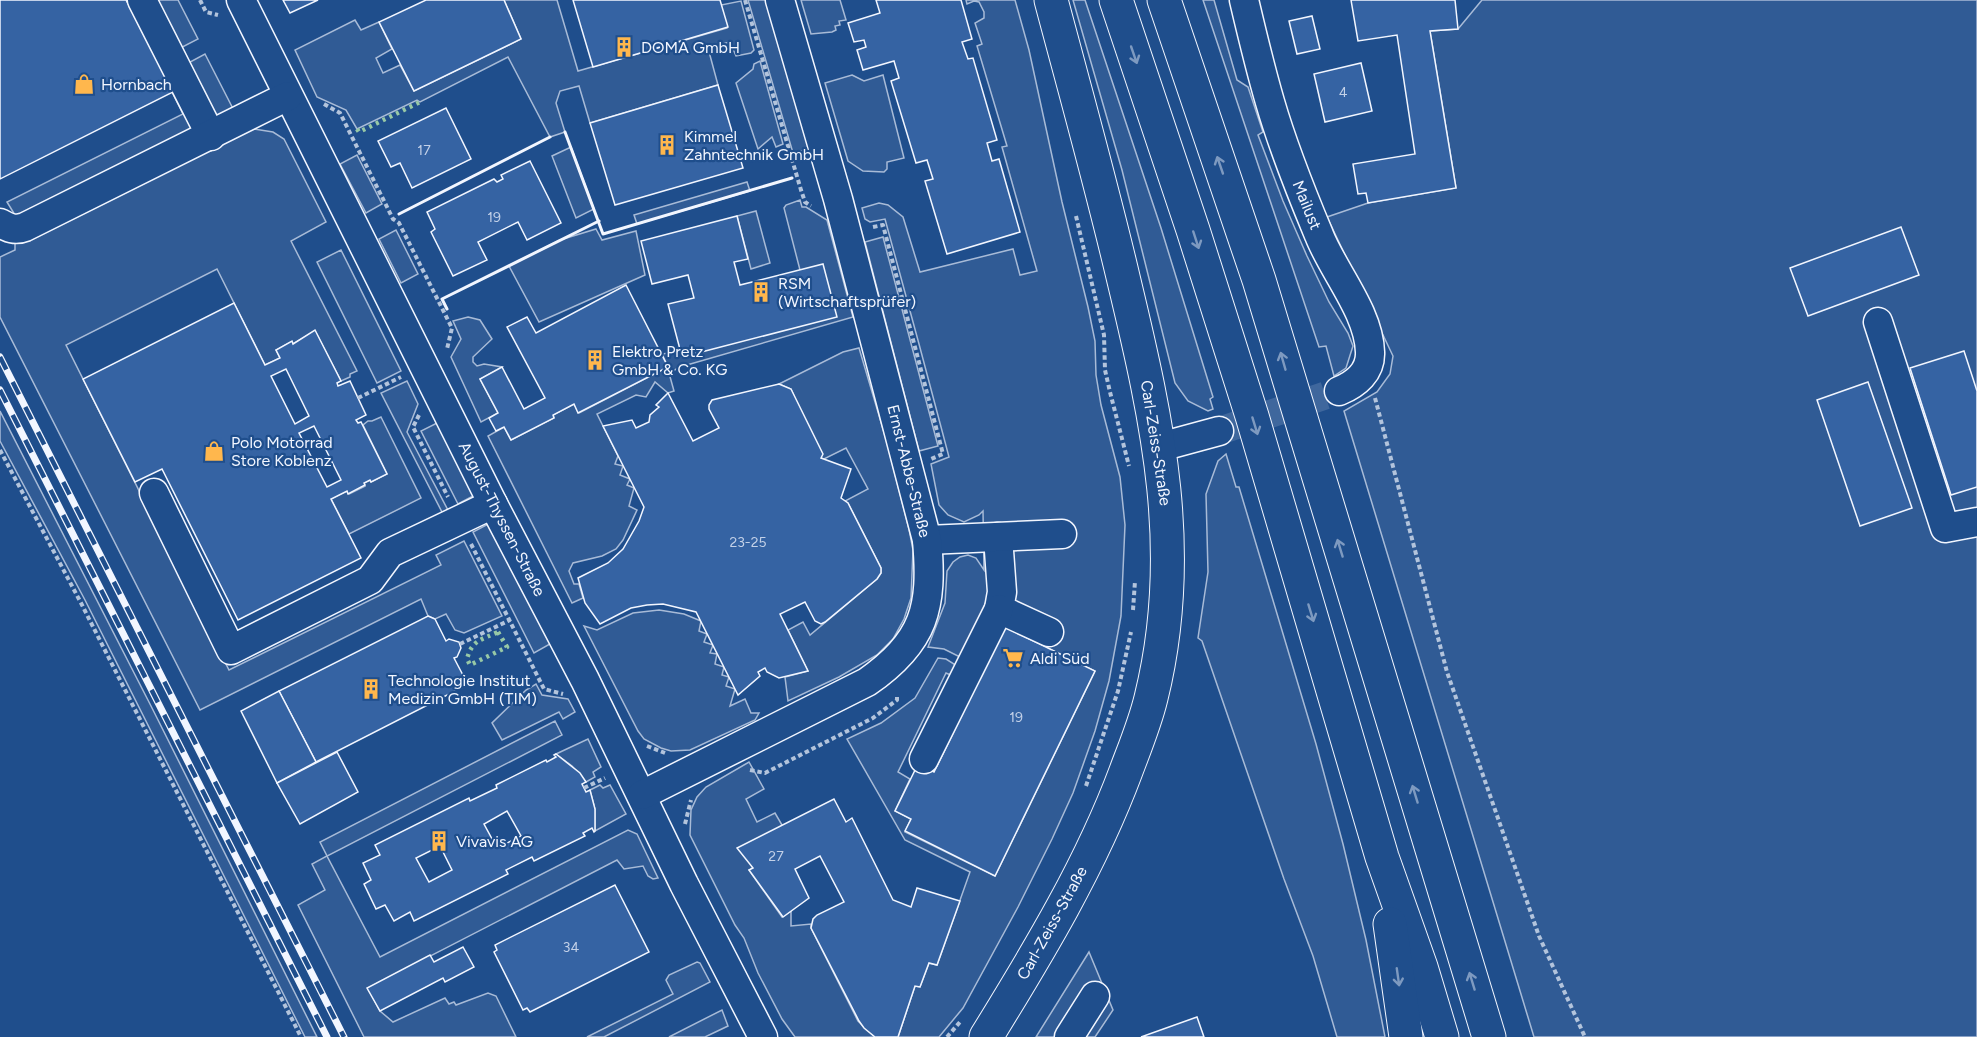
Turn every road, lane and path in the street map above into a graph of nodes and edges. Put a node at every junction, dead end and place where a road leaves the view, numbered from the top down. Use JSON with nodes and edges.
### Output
{"nodes":[{"id":1,"x":142,"y":0,"type":"edge"},
{"id":2,"x":240,"y":0,"type":"edge"},
{"id":3,"x":745,"y":0,"type":"edge"},
{"id":4,"x":780,"y":0,"type":"edge"},
{"id":5,"x":1051,"y":0,"type":"edge"},
{"id":6,"x":1116,"y":0,"type":"edge"},
{"id":7,"x":1164,"y":0,"type":"edge"},
{"id":8,"x":1244,"y":0,"type":"edge"},
{"id":9,"x":288,"y":96,"type":"junction"},
{"id":10,"x":322,"y":104,"type":"dead end"},
{"id":11,"x":211,"y":136,"type":"junction"},
{"id":12,"x":814,"y":207,"type":"dead end"},
{"id":13,"x":1074,"y":209,"type":"dead end"},
{"id":14,"x":0,"y":223,"type":"edge"},
{"id":15,"x":862,"y":223,"type":"dead end"},
{"id":16,"x":1878,"y":322,"type":"dead end"},
{"id":17,"x":444,"y":360,"type":"dead end"},
{"id":18,"x":1367,"y":369,"type":"junction"},
{"id":19,"x":410,"y":373,"type":"dead end"},
{"id":20,"x":1339,"y":391,"type":"tunnel mouth"},
{"id":21,"x":358,"y":398,"type":"dead end"},
{"id":22,"x":1219,"y":431,"type":"tunnel mouth"},
{"id":23,"x":1160,"y":447,"type":"junction"},
{"id":24,"x":0,"y":450,"type":"edge"},
{"id":25,"x":925,"y":462,"type":"dead end"},
{"id":26,"x":1130,"y":468,"type":"dead end"},
{"id":27,"x":154,"y":493,"type":"dead end"},
{"id":28,"x":493,"y":504,"type":"junction"},
{"id":29,"x":1977,"y":522,"type":"edge"},
{"id":30,"x":1062,"y":534,"type":"dead end"},
{"id":31,"x":998,"y":537,"type":"junction"},
{"id":32,"x":927,"y":540,"type":"junction"},
{"id":33,"x":1136,"y":575,"type":"dead end"},
{"id":34,"x":999,"y":609,"type":"junction"},
{"id":35,"x":1133,"y":619,"type":"dead end"},
{"id":36,"x":510,"y":620,"type":"dead end"},
{"id":37,"x":1132,"y":630,"type":"dead end"},
{"id":38,"x":1049,"y":632,"type":"dead end"},
{"id":39,"x":460,"y":644,"type":"dead end"},
{"id":40,"x":897,"y":692,"type":"dead end"},
{"id":41,"x":642,"y":743,"type":"dead end"},
{"id":42,"x":668,"y":753,"type":"dead end"},
{"id":43,"x":924,"y":759,"type":"dead end"},
{"id":44,"x":745,"y":770,"type":"dead end"},
{"id":45,"x":611,"y":775,"type":"dead end"},
{"id":46,"x":1086,"y":787,"type":"dead end"},
{"id":47,"x":584,"y":788,"type":"dead end"},
{"id":48,"x":642,"y":795,"type":"junction"},
{"id":49,"x":695,"y":795,"type":"dead end"},
{"id":50,"x":685,"y":829,"type":"dead end"},
{"id":51,"x":1382,"y":857,"type":"junction"},
{"id":52,"x":1095,"y":996,"type":"dead end"},
{"id":53,"x":973,"y":1029,"type":"edge"},
{"id":54,"x":301,"y":1037,"type":"edge"},
{"id":55,"x":763,"y":1037,"type":"edge"},
{"id":56,"x":947,"y":1037,"type":"edge"},
{"id":57,"x":1069,"y":1037,"type":"edge"},
{"id":58,"x":1406,"y":1037,"type":"edge"},
{"id":59,"x":1442,"y":1037,"type":"edge"},
{"id":60,"x":1489,"y":1037,"type":"edge"},
{"id":61,"x":1585,"y":1037,"type":"edge"}],
"edges":[{"from":1,"to":11,"type":"street"},
{"from":2,"to":9,"type":"street","name":"August-Thyssen-Straße"},
{"from":3,"to":12,"type":"path"},
{"from":4,"to":32,"type":"street","name":"Ernst-Abbe-Straße"},
{"from":5,"to":23,"type":"main road","name":"Carl-Zeiss-Straße"},
{"from":6,"to":51,"type":"main road","one_way":true},
{"from":60,"to":7,"type":"main road","one_way":true},
{"from":8,"to":18,"type":"street","name":"Mailust"},
{"from":9,"to":11,"type":"street"},
{"from":9,"to":28,"type":"street","name":"August-Thyssen-Straße"},
{"from":10,"to":17,"type":"path"},
{"from":11,"to":14,"type":"street"},
{"from":13,"to":26,"type":"path"},
{"from":15,"to":25,"type":"path"},
{"from":16,"to":29,"type":"street"},
{"from":18,"to":20,"type":"street"},
{"from":18,"to":61,"type":"path"},
{"from":19,"to":21,"type":"path"},
{"from":22,"to":23,"type":"street"},
{"from":23,"to":53,"type":"main road","name":"Carl-Zeiss-Straße"},
{"from":24,"to":54,"type":"path"},
{"from":27,"to":28,"type":"street"},
{"from":28,"to":48,"type":"street","name":"August-Thyssen-Straße"},
{"from":30,"to":31,"type":"street"},
{"from":31,"to":32,"type":"street"},
{"from":31,"to":34,"type":"street"},
{"from":32,"to":48,"type":"street","name":"Ernst-Abbe-Straße"},
{"from":33,"to":35,"type":"path"},
{"from":34,"to":38,"type":"street"},
{"from":34,"to":43,"type":"street"},
{"from":36,"to":39,"type":"path"},
{"from":37,"to":46,"type":"path"},
{"from":40,"to":44,"type":"path"},
{"from":41,"to":42,"type":"path"},
{"from":45,"to":47,"type":"path"},
{"from":48,"to":55,"type":"street","name":"August-Thyssen-Straße"},
{"from":49,"to":50,"type":"path"},
{"from":51,"to":58,"type":"main road","one_way":true},
{"from":51,"to":59,"type":"main road"},
{"from":52,"to":57,"type":"street"},
{"from":53,"to":56,"type":"path"}]}
